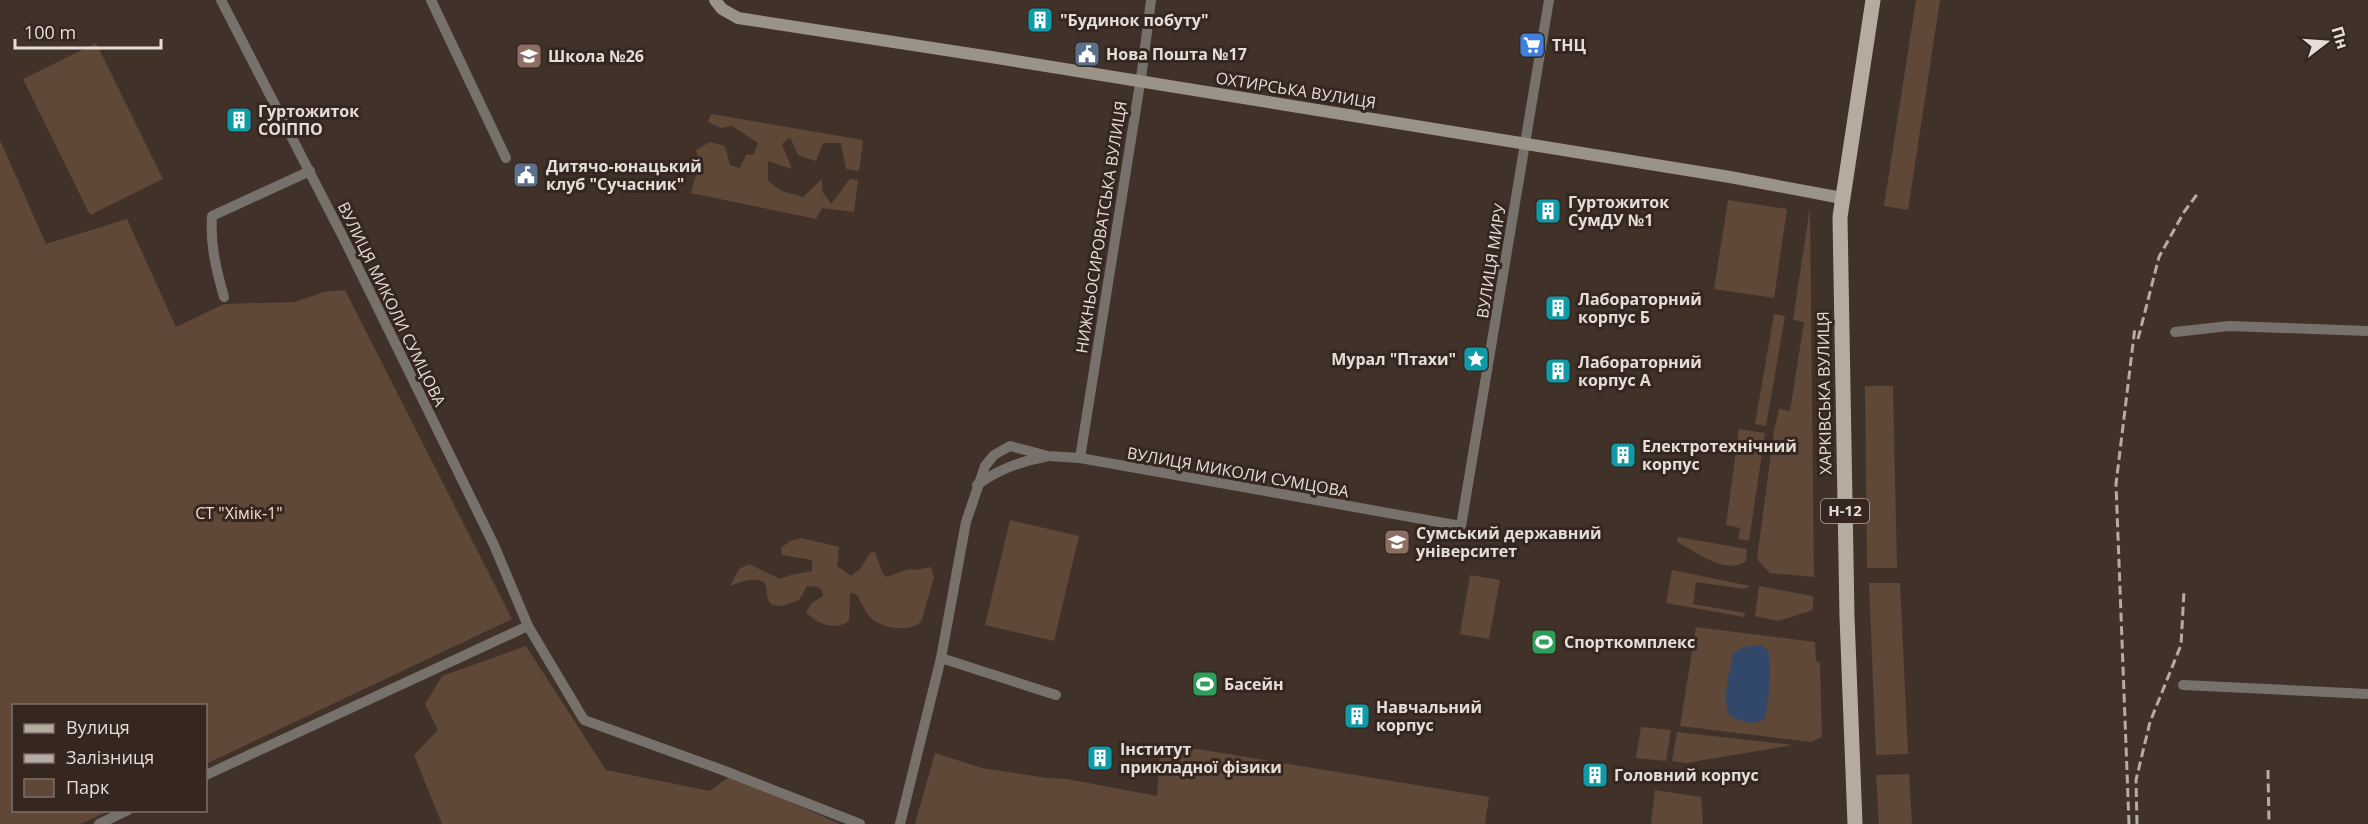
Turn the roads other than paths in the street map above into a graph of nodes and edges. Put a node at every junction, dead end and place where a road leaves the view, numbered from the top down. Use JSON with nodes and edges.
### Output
{"nodes":[{"id":1,"x":221,"y":0,"type":"edge"},
{"id":2,"x":431,"y":0,"type":"edge"},
{"id":3,"x":715,"y":0,"type":"edge"},
{"id":4,"x":1151,"y":0,"type":"edge"},
{"id":5,"x":1549,"y":0,"type":"edge"},
{"id":6,"x":1873,"y":0,"type":"edge"},
{"id":7,"x":1140,"y":82,"type":"junction"},
{"id":8,"x":1525,"y":145,"type":"junction"},
{"id":9,"x":506,"y":158,"type":"dead end"},
{"id":10,"x":310,"y":171,"type":"junction"},
{"id":11,"x":1842,"y":198,"type":"junction"},
{"id":12,"x":224,"y":297,"type":"dead end"},
{"id":13,"x":2368,"y":331,"type":"edge"},
{"id":14,"x":2175,"y":332,"type":"dead end"},
{"id":15,"x":1048,"y":456,"type":"junction"},
{"id":16,"x":1080,"y":459,"type":"junction"},
{"id":17,"x":977,"y":484,"type":"junction"},
{"id":18,"x":1461,"y":526,"type":"joint"},
{"id":19,"x":528,"y":626,"type":"junction"},
{"id":20,"x":941,"y":658,"type":"junction"},
{"id":21,"x":2183,"y":685,"type":"dead end"},
{"id":22,"x":2368,"y":694,"type":"edge"},
{"id":23,"x":1056,"y":695,"type":"dead end"},
{"id":24,"x":207,"y":775,"type":"edge"},
{"id":25,"x":124,"y":812,"type":"edge"},
{"id":26,"x":99,"y":824,"type":"edge"},
{"id":27,"x":860,"y":824,"type":"edge"},
{"id":28,"x":900,"y":824,"type":"edge"},
{"id":29,"x":1855,"y":824,"type":"edge"}],
"edges":[{"from":1,"to":10,"type":"street","name":"ВУЛИЦЯ МИКОЛИ СУМЦОВА"},
{"from":2,"to":9,"type":"street"},
{"from":3,"to":7,"type":"main road","name":"ОХТИРСЬКА ВУЛИЦЯ"},
{"from":4,"to":7,"type":"street","name":"НИЖНЬОСИРОВАТСЬКА ВУЛИЦЯ"},
{"from":5,"to":8,"type":"street","name":"ВУЛИЦЯ МИРУ"},
{"from":6,"to":11,"type":"main road","name":"ХАРКІВСЬКА ВУЛИЦЯ","number":"Н-12"},
{"from":7,"to":8,"type":"main road","name":"ОХТИРСЬКА ВУЛИЦЯ"},
{"from":7,"to":16,"type":"street","name":"НИЖНЬОСИРОВАТСЬКА ВУЛИЦЯ"},
{"from":8,"to":11,"type":"main road","name":"ОХТИРСЬКА ВУЛИЦЯ"},
{"from":8,"to":18,"type":"street","name":"ВУЛИЦЯ МИРУ"},
{"from":10,"to":12,"type":"street"},
{"from":10,"to":19,"type":"street","name":"ВУЛИЦЯ МИКОЛИ СУМЦОВА"},
{"from":11,"to":29,"type":"main road","name":"ХАРКІВСЬКА ВУЛИЦЯ","number":"Н-12"},
{"from":13,"to":14,"type":"street"},
{"from":15,"to":16,"type":"street","name":"ВУЛИЦЯ МИКОЛИ СУМЦОВА"},
{"from":15,"to":17,"type":"street"},
{"from":15,"to":17,"type":"street","name":"ВУЛИЦЯ МИКОЛИ СУМЦОВА"},
{"from":16,"to":18,"type":"street","name":"ВУЛИЦЯ МИКОЛИ СУМЦОВА"},
{"from":17,"to":20,"type":"street"},
{"from":19,"to":24,"type":"street"},
{"from":19,"to":27,"type":"street","name":"ВУЛИЦЯ МИКОЛИ СУМЦОВА"},
{"from":20,"to":23,"type":"street"},
{"from":20,"to":28,"type":"street"},
{"from":21,"to":22,"type":"street"},
{"from":25,"to":26,"type":"street"}]}
